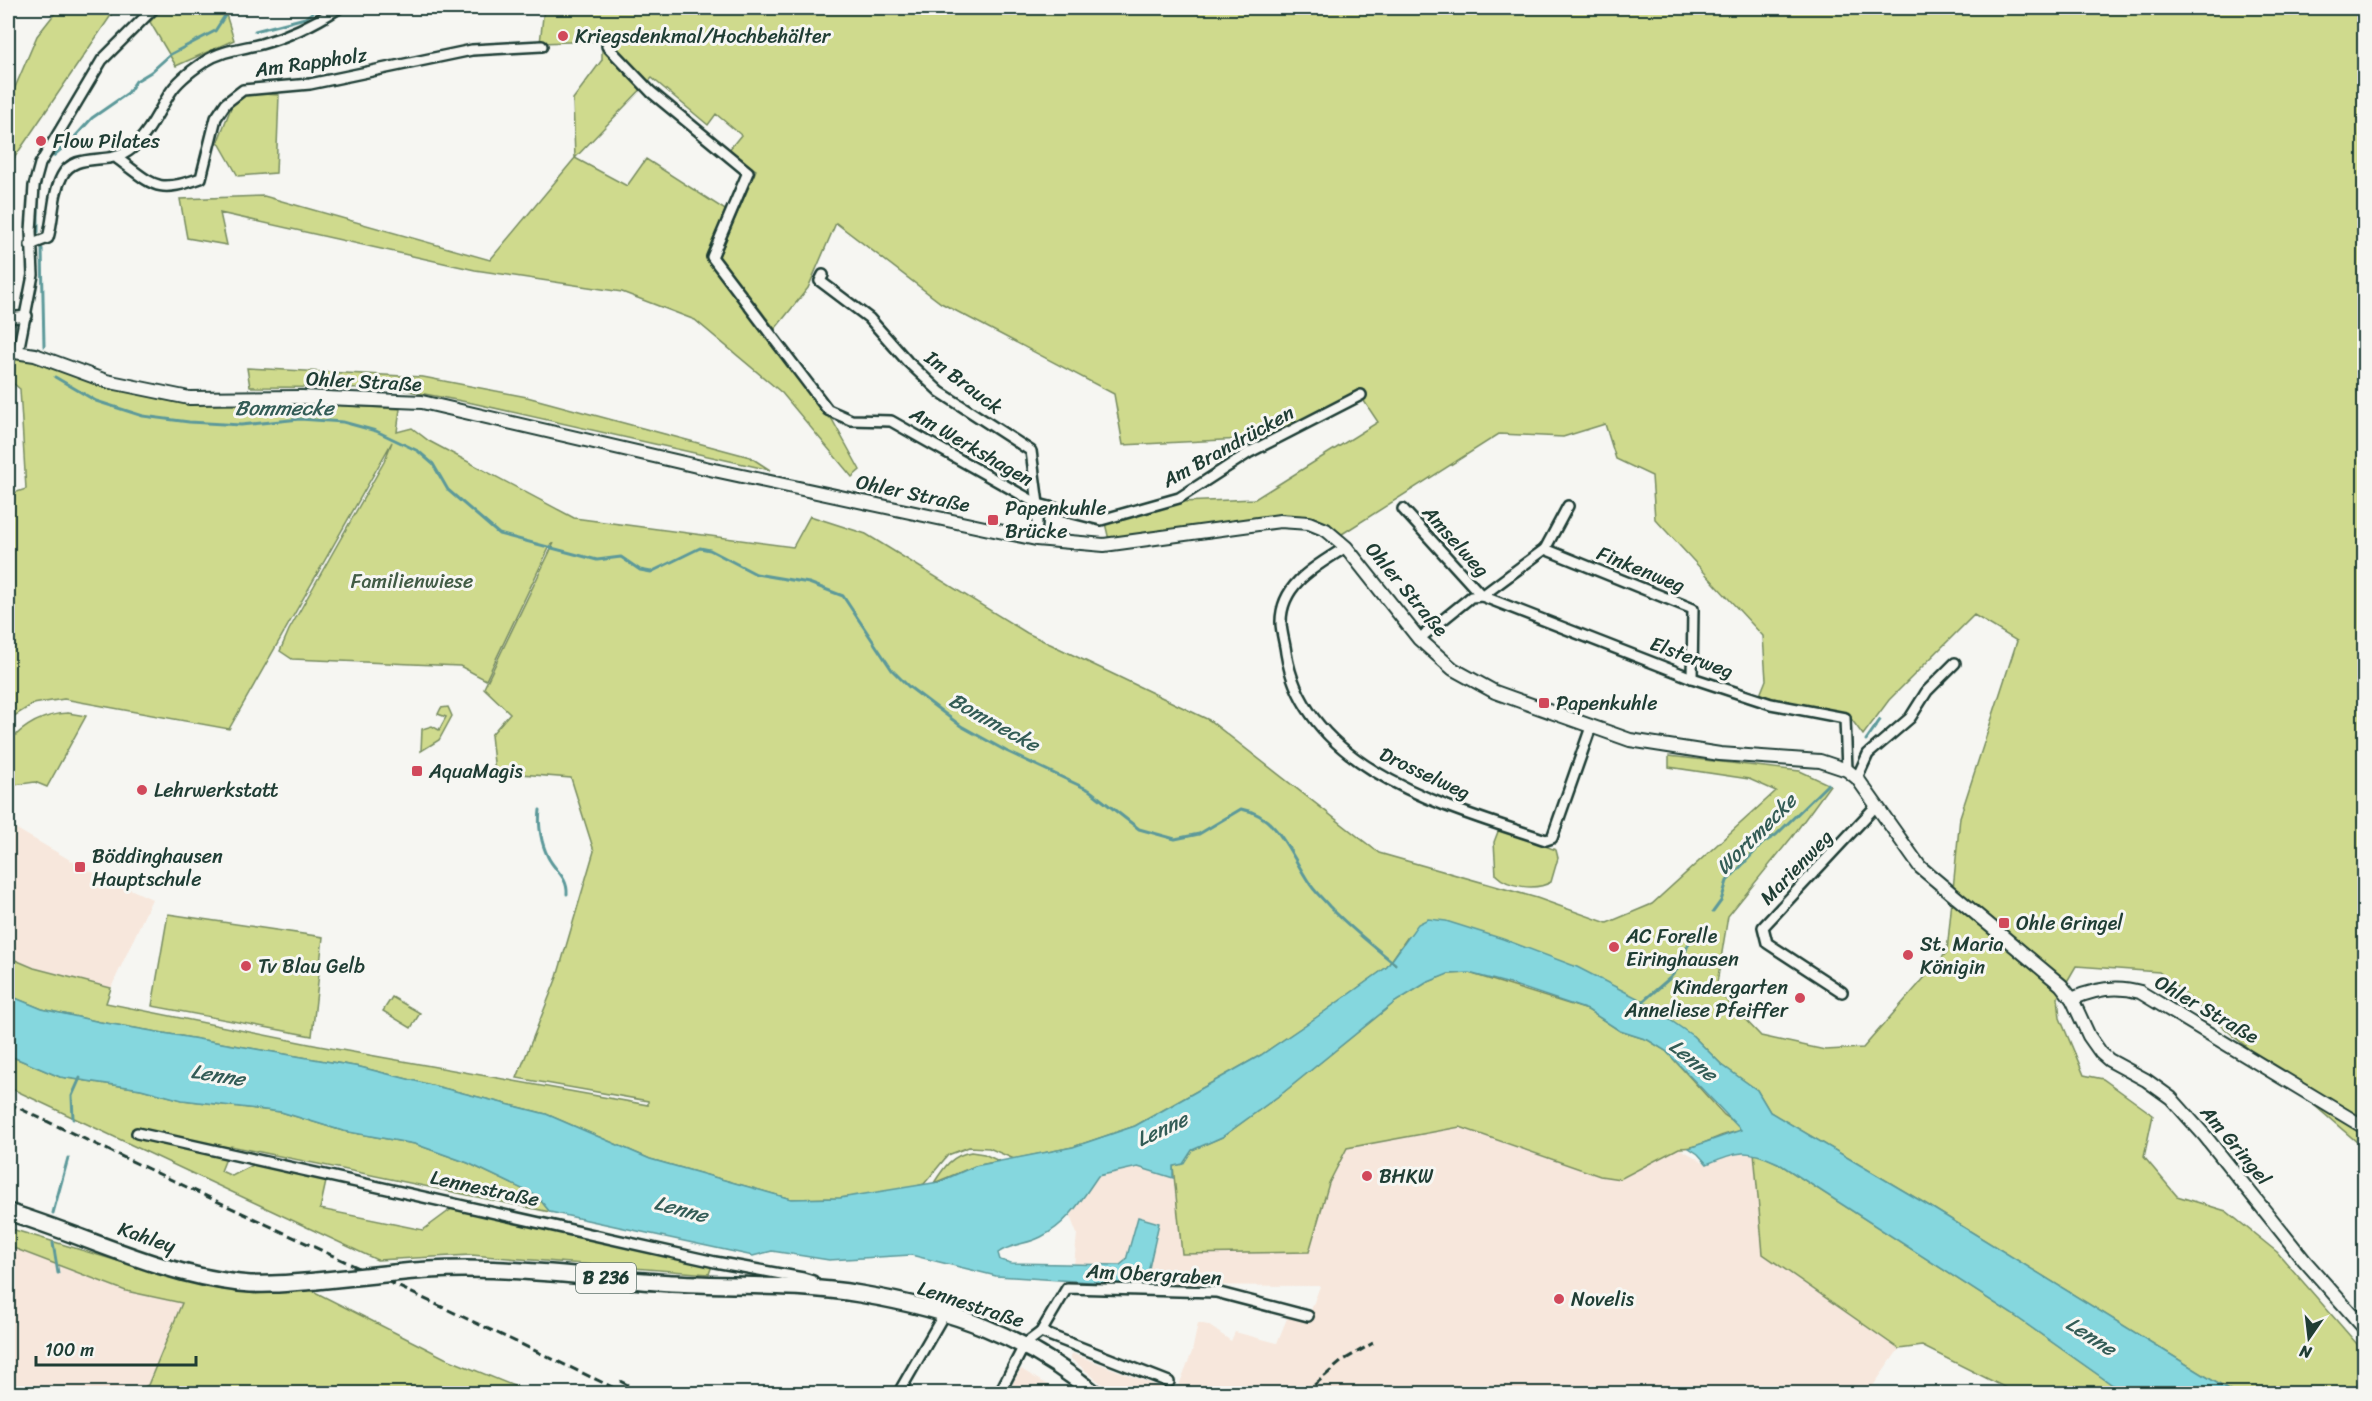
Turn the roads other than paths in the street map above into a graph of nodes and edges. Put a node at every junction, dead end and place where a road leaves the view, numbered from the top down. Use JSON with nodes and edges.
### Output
{"nodes":[{"id":1,"x":154,"y":8,"type":"edge"},
{"id":2,"x":339,"y":8,"type":"edge"},
{"id":3,"x":542,"y":46,"type":"dead end"},
{"id":4,"x":607,"y":46,"type":"dead end"},
{"id":5,"x":118,"y":159,"type":"junction"},
{"id":6,"x":31,"y":245,"type":"junction"},
{"id":7,"x":823,"y":275,"type":"dead end"},
{"id":8,"x":27,"y":316,"type":"junction"},
{"id":9,"x":8,"y":318,"type":"edge"},
{"id":10,"x":13,"y":352,"type":"edge"},
{"id":11,"x":1361,"y":395,"type":"dead end"},
{"id":12,"x":1038,"y":504,"type":"junction"},
{"id":13,"x":1568,"y":506,"type":"dead end"},
{"id":14,"x":1403,"y":509,"type":"dead end"},
{"id":15,"x":1036,"y":539,"type":"junction"},
{"id":16,"x":1346,"y":547,"type":"junction"},
{"id":17,"x":1545,"y":549,"type":"junction"},
{"id":18,"x":1482,"y":597,"type":"junction"},
{"id":19,"x":1419,"y":639,"type":"junction"},
{"id":20,"x":1955,"y":663,"type":"dead end"},
{"id":21,"x":1692,"y":678,"type":"junction"},
{"id":22,"x":1591,"y":727,"type":"junction"},
{"id":23,"x":1852,"y":774,"type":"junction"},
{"id":24,"x":1876,"y":806,"type":"junction"},
{"id":25,"x":1842,"y":992,"type":"dead end"},
{"id":26,"x":2072,"y":999,"type":"junction"},
{"id":27,"x":2364,"y":1126,"type":"edge"},
{"id":28,"x":136,"y":1133,"type":"dead end"},
{"id":29,"x":8,"y":1212,"type":"edge"},
{"id":30,"x":394,"y":1273,"type":"joint"},
{"id":31,"x":819,"y":1290,"type":"junction"},
{"id":32,"x":944,"y":1314,"type":"junction"},
{"id":33,"x":1308,"y":1316,"type":"dead end"},
{"id":34,"x":2364,"y":1328,"type":"edge"},
{"id":35,"x":1041,"y":1332,"type":"junction"},
{"id":36,"x":1025,"y":1344,"type":"junction"},
{"id":37,"x":1169,"y":1382,"type":"dead end"},
{"id":38,"x":898,"y":1394,"type":"edge"},
{"id":39,"x":999,"y":1394,"type":"edge"},
{"id":40,"x":1095,"y":1394,"type":"edge"}],
"edges":[{"from":1,"to":6,"type":"street"},
{"from":2,"to":5,"type":"street"},
{"from":3,"to":5,"type":"street","name":"Am Rappholz"},
{"from":4,"to":12,"type":"street","name":"Am Werkshagen"},
{"from":5,"to":6,"type":"street"},
{"from":6,"to":8,"type":"street"},
{"from":7,"to":12,"type":"street","name":"Im Brauck"},
{"from":8,"to":9,"type":"street"},
{"from":8,"to":10,"type":"street"},
{"from":10,"to":15,"type":"street","name":"Ohler Straße"},
{"from":11,"to":12,"type":"street","name":"Am Brandrücken"},
{"from":12,"to":15,"type":"street","name":"Im Brauck"},
{"from":13,"to":17,"type":"street","name":"Amselweg"},
{"from":14,"to":18,"type":"street","name":"Amselweg"},
{"from":15,"to":16,"type":"street","name":"Ohler Straße"},
{"from":16,"to":19,"type":"street","name":"Ohler Straße"},
{"from":16,"to":22,"type":"street","name":"Drosselweg"},
{"from":17,"to":18,"type":"street","name":"Amselweg"},
{"from":17,"to":21,"type":"street","name":"Finkenweg"},
{"from":18,"to":19,"type":"street","name":"Amselweg"},
{"from":18,"to":21,"type":"street","name":"Elsterweg"},
{"from":19,"to":22,"type":"street","name":"Ohler Straße"},
{"from":20,"to":23,"type":"street"},
{"from":21,"to":23,"type":"street","name":"Elsterweg"},
{"from":22,"to":23,"type":"street","name":"Ohler Straße"},
{"from":23,"to":24,"type":"street"},
{"from":24,"to":25,"type":"street","name":"Marienweg"},
{"from":24,"to":26,"type":"street"},
{"from":26,"to":27,"type":"street","name":"Ohler Straße"},
{"from":26,"to":34,"type":"street","name":"Am Gringel"},
{"from":28,"to":31,"type":"street","name":"Lennestraße"},
{"from":29,"to":30,"type":"main road","name":"Kahley","number":"B 236","bridge":true},
{"from":30,"to":31,"type":"main road","name":"Lennestraße","number":"B 236"},
{"from":31,"to":32,"type":"main road","name":"Lennestraße","number":"B 236"},
{"from":32,"to":36,"type":"main road","name":"Lennestraße","number":"B 236"},
{"from":32,"to":38,"type":"street"},
{"from":33,"to":35,"type":"street","name":"Am Obergraben"},
{"from":35,"to":36,"type":"street","name":"Am Obergraben"},
{"from":35,"to":37,"type":"street","name":"Lennestraße"},
{"from":36,"to":39,"type":"street"},
{"from":36,"to":40,"type":"main road","name":"Lennestraße","number":"B 236"}]}
